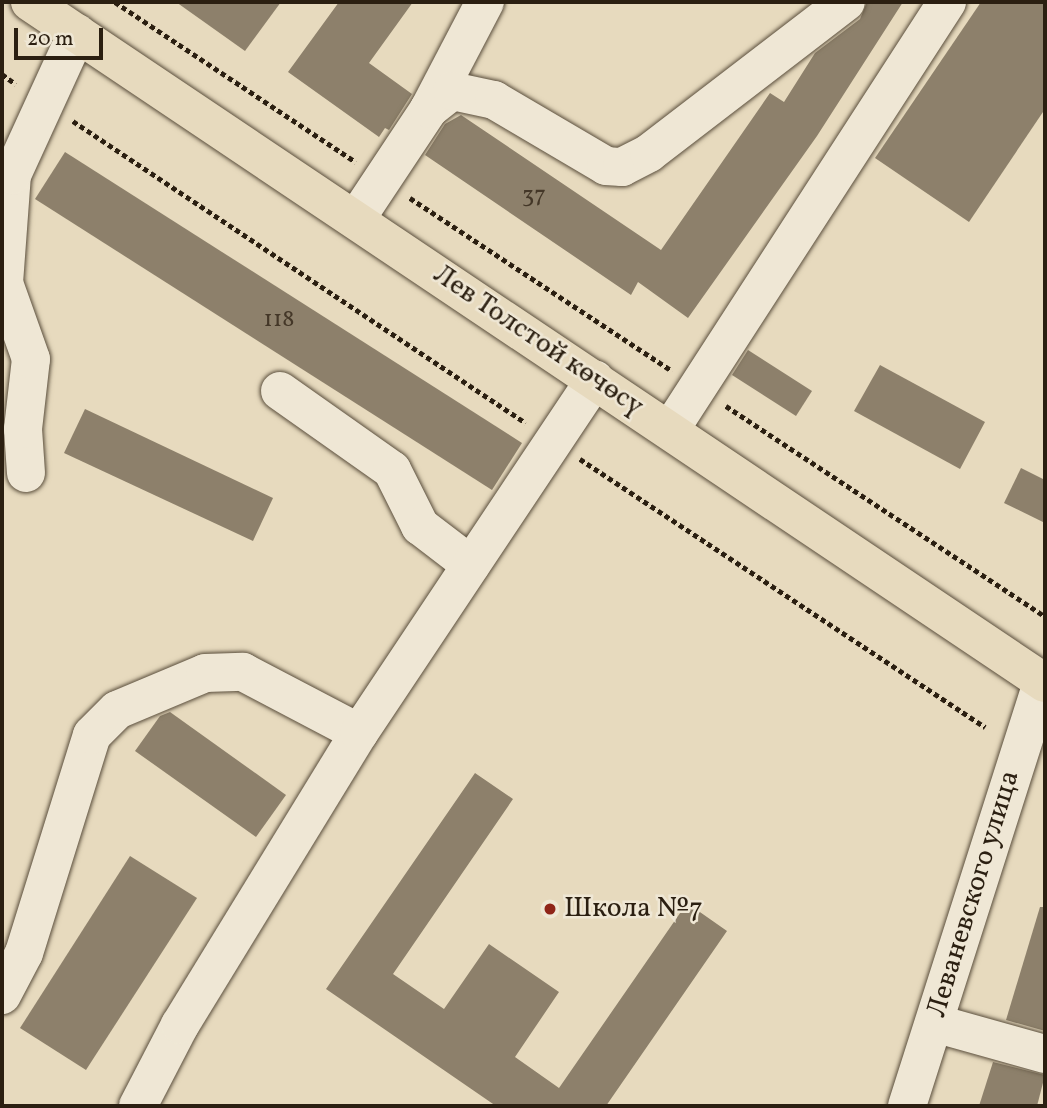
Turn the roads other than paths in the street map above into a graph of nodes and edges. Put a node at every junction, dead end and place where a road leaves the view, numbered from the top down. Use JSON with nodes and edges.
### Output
{"nodes":[{"id":1,"x":30,"y":2,"type":"edge"},
{"id":2,"x":485,"y":2,"type":"edge"},
{"id":3,"x":846,"y":2,"type":"edge"},
{"id":4,"x":947,"y":2,"type":"edge"},
{"id":5,"x":77,"y":33,"type":"junction"},
{"id":6,"x":429,"y":109,"type":"junction"},
{"id":7,"x":356,"y":219,"type":"junction"},
{"id":8,"x":595,"y":379,"type":"junction"},
{"id":9,"x":280,"y":391,"type":"dead end"},
{"id":10,"x":670,"y":430,"type":"junction"},
{"id":11,"x":26,"y":473,"type":"dead end"},
{"id":12,"x":471,"y":565,"type":"junction"},
{"id":13,"x":1044,"y":683,"type":"edge"},
{"id":14,"x":359,"y":733,"type":"junction"},
{"id":15,"x":2,"y":995,"type":"edge"},
{"id":16,"x":934,"y":1023,"type":"junction"},
{"id":17,"x":1045,"y":1054,"type":"edge"},
{"id":18,"x":138,"y":1106,"type":"edge"},
{"id":19,"x":907,"y":1106,"type":"edge"}],
"edges":[{"from":1,"to":5,"type":"main road","name":"Лев Толстой көчөсү"},
{"from":2,"to":6,"type":"street"},
{"from":3,"to":6,"type":"street"},
{"from":4,"to":10,"type":"street"},
{"from":5,"to":7,"type":"main road","name":"Лев Толстой көчөсү"},
{"from":5,"to":11,"type":"street"},
{"from":6,"to":7,"type":"street"},
{"from":7,"to":8,"type":"main road","name":"Лев Толстой көчөсү"},
{"from":8,"to":10,"type":"main road","name":"Лев Толстой көчөсү"},
{"from":8,"to":12,"type":"street"},
{"from":9,"to":12,"type":"street"},
{"from":10,"to":13,"type":"main road","name":"Лев Толстой көчөсү"},
{"from":12,"to":14,"type":"street"},
{"from":13,"to":16,"type":"street","name":"Леваневского улица"},
{"from":14,"to":15,"type":"street"},
{"from":14,"to":18,"type":"street"},
{"from":16,"to":17,"type":"street"},
{"from":16,"to":19,"type":"street","name":"Леваневского улица"}]}
